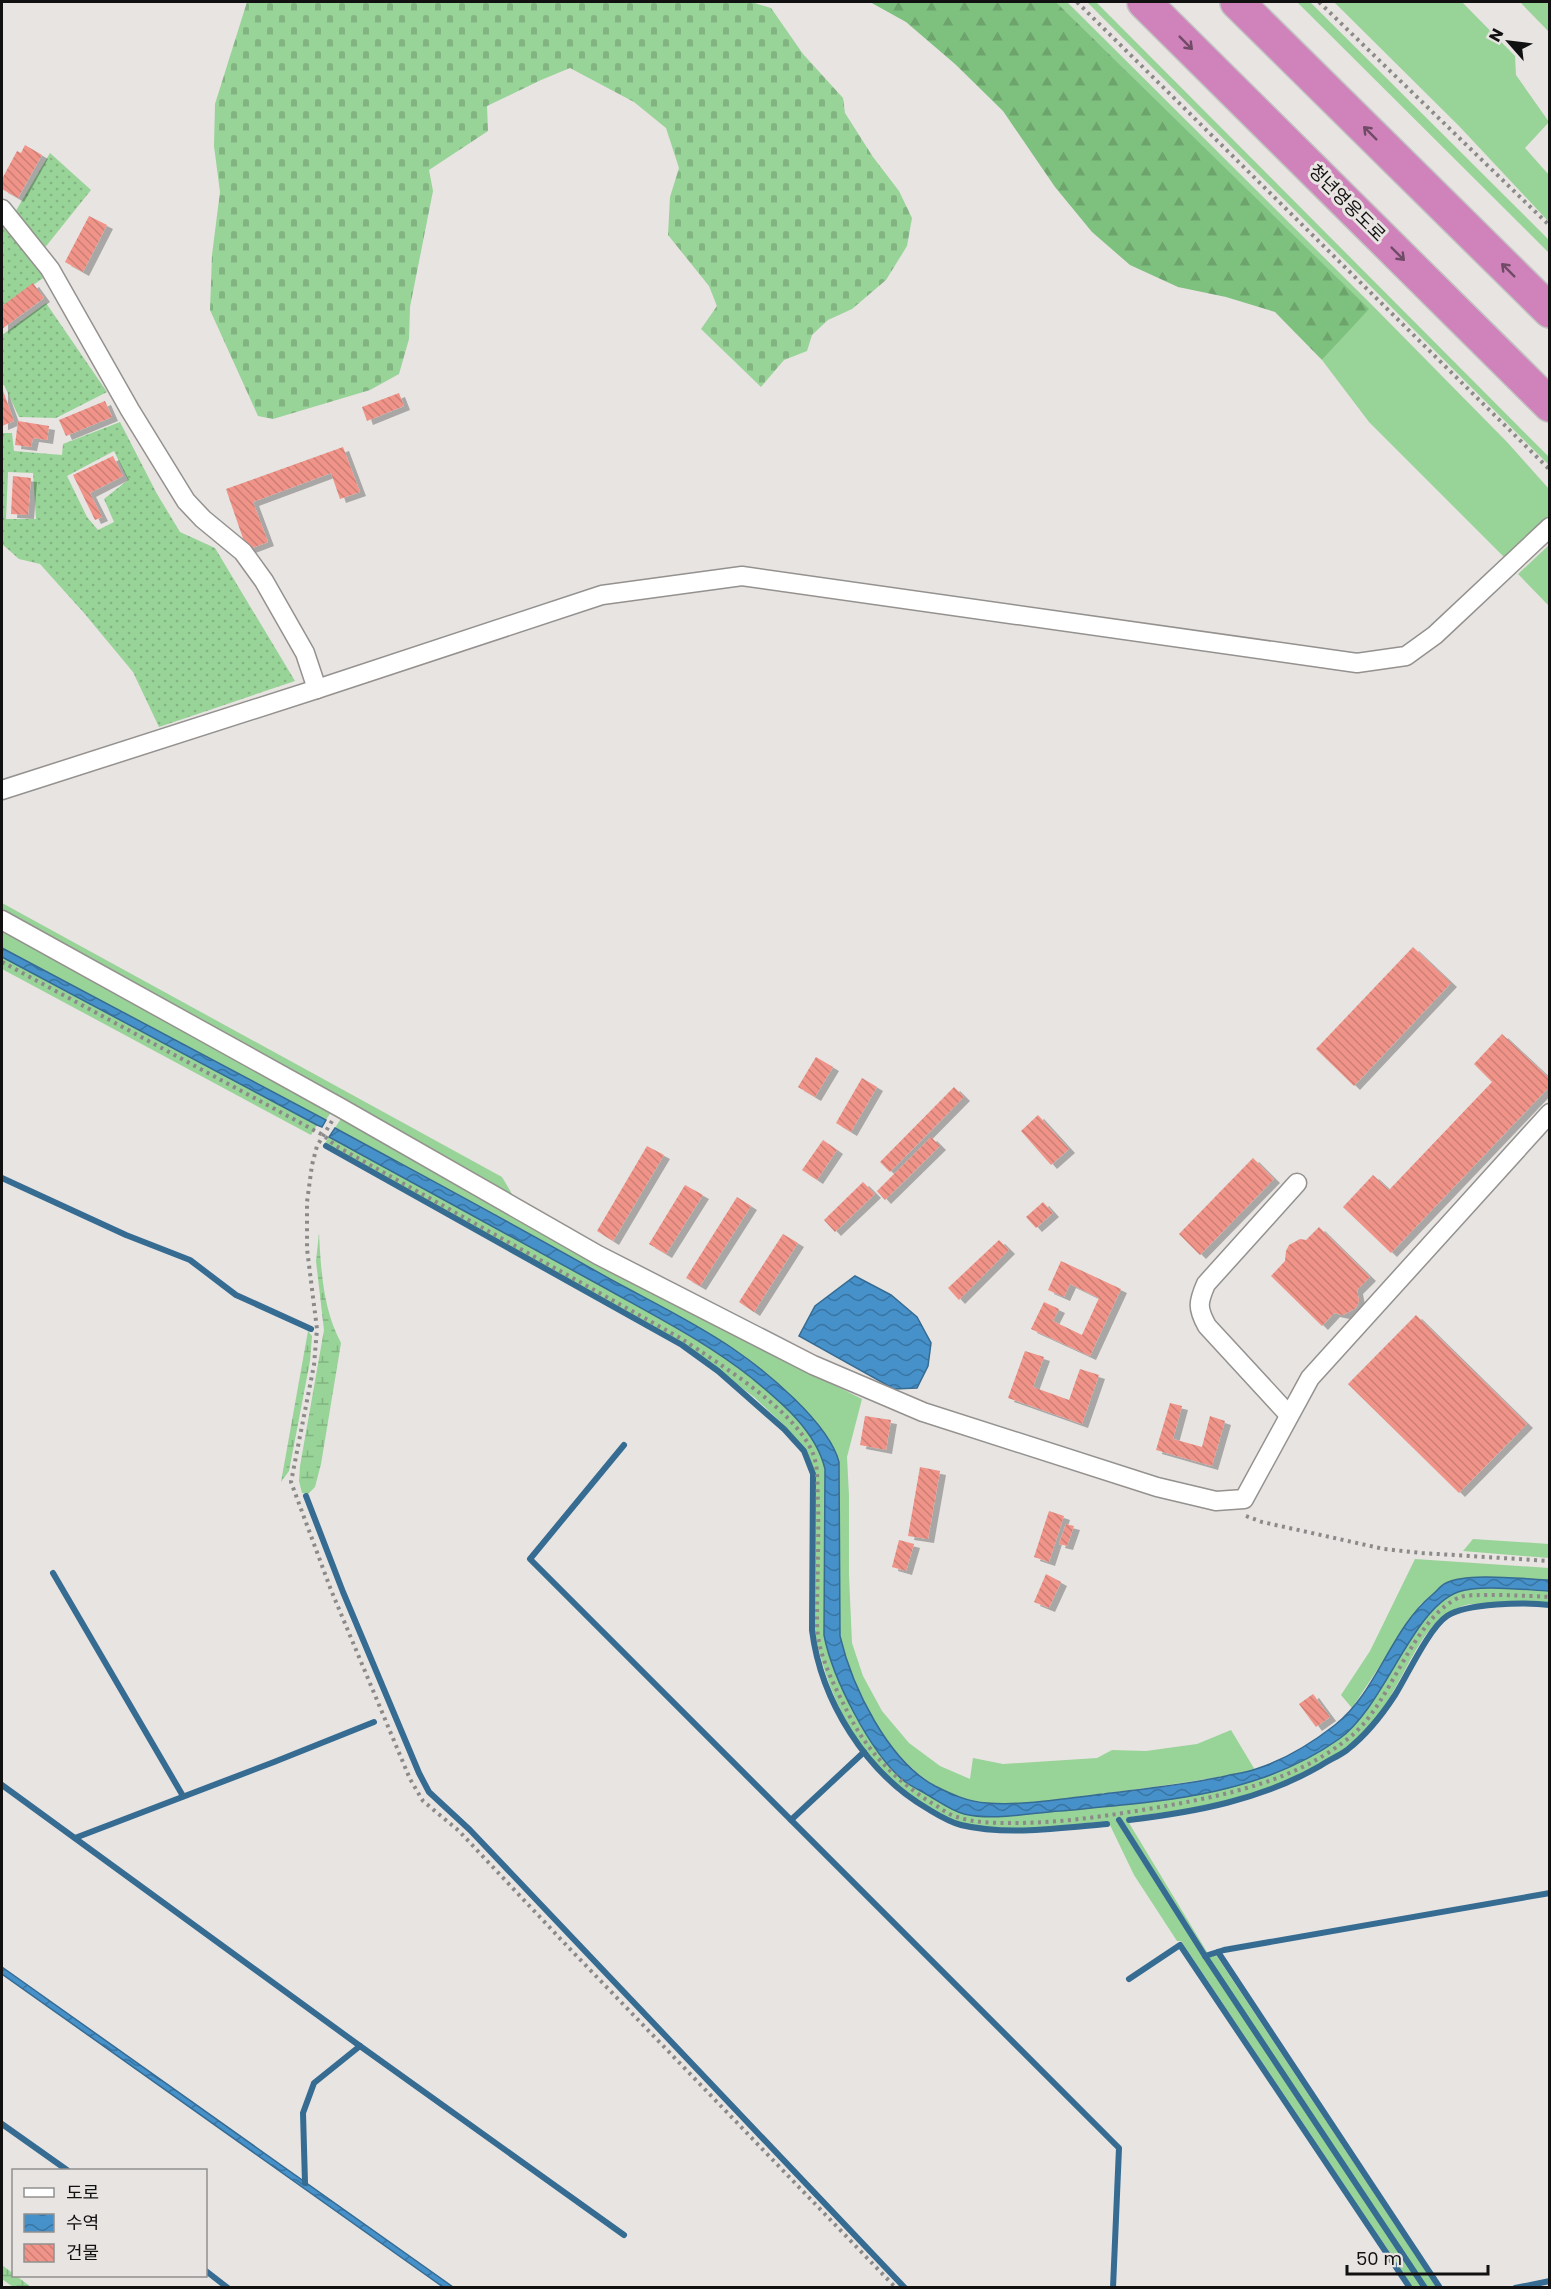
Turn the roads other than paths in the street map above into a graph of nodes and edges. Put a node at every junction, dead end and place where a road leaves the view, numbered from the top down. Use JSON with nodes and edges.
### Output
{"nodes":[{"id":1,"x":1144,"y":2,"type":"edge"},
{"id":2,"x":1237,"y":2,"type":"edge"},
{"id":3,"x":2,"y":209,"type":"edge"},
{"id":4,"x":1550,"y":311,"type":"edge"},
{"id":5,"x":1550,"y":405,"type":"edge"},
{"id":6,"x":1550,"y":528,"type":"edge"},
{"id":7,"x":317,"y":689,"type":"junction"},
{"id":8,"x":2,"y":790,"type":"edge"},
{"id":9,"x":2,"y":921,"type":"edge"},
{"id":10,"x":1550,"y":1113,"type":"edge"},
{"id":11,"x":1297,"y":1183,"type":"dead end"},
{"id":12,"x":1289,"y":1415,"type":"junction"}],
"edges":[{"from":1,"to":5,"type":"highway","name":"청년영웅도로","one_way":true},
{"from":4,"to":2,"type":"highway","one_way":true},
{"from":3,"to":7,"type":"street"},
{"from":6,"to":7,"type":"street"},
{"from":7,"to":8,"type":"street"},
{"from":9,"to":12,"type":"street"},
{"from":10,"to":12,"type":"street"},
{"from":11,"to":12,"type":"street"}]}
